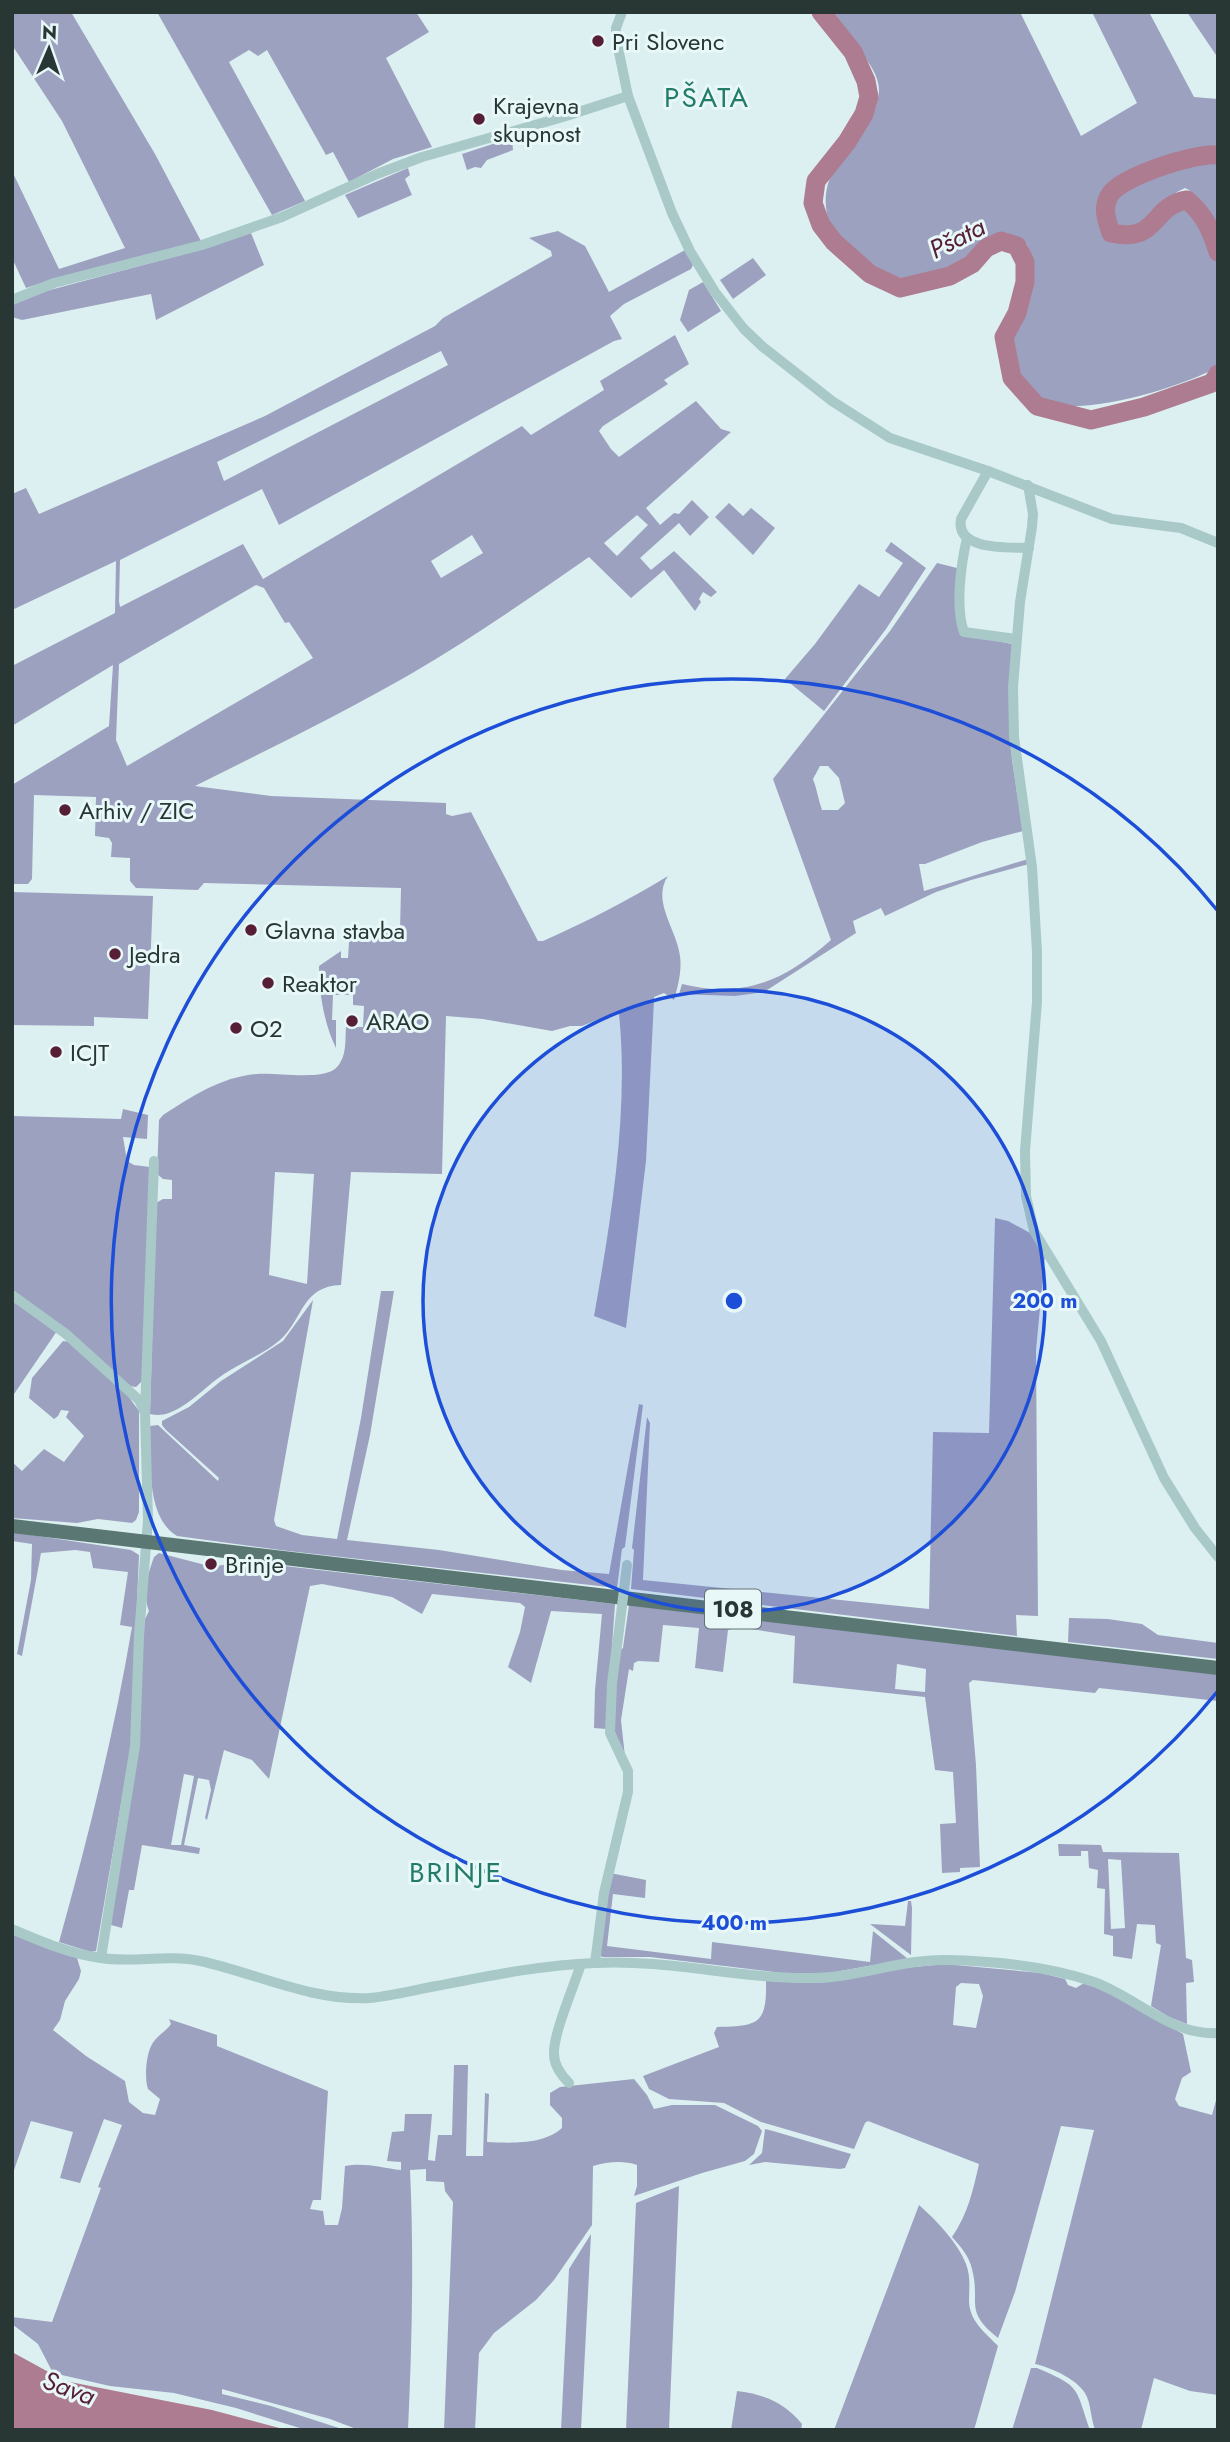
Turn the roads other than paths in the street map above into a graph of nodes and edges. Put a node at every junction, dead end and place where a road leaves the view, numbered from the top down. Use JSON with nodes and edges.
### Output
{"nodes":[{"id":1,"x":622,"y":12,"type":"edge"},
{"id":2,"x":628,"y":96,"type":"junction"},
{"id":3,"x":12,"y":300,"type":"edge"},
{"id":4,"x":988,"y":471,"type":"junction"},
{"id":5,"x":1028,"y":485,"type":"junction"},
{"id":6,"x":967,"y":538,"type":"junction"},
{"id":7,"x":1218,"y":543,"type":"edge"},
{"id":8,"x":1028,"y":548,"type":"junction"},
{"id":9,"x":1016,"y":639,"type":"junction"},
{"id":10,"x":154,"y":1161,"type":"dead end"},
{"id":11,"x":12,"y":1295,"type":"edge"},
{"id":12,"x":145,"y":1413,"type":"junction"},
{"id":13,"x":12,"y":1526,"type":"edge"},
{"id":14,"x":147,"y":1541,"type":"junction"},
{"id":15,"x":1218,"y":1557,"type":"edge"},
{"id":16,"x":626,"y":1565,"type":"dead end"},
{"id":17,"x":1218,"y":1668,"type":"edge"},
{"id":18,"x":12,"y":1929,"type":"edge"},
{"id":19,"x":101,"y":1958,"type":"junction"},
{"id":20,"x":596,"y":1963,"type":"junction"},
{"id":21,"x":581,"y":1964,"type":"junction"},
{"id":22,"x":1218,"y":2033,"type":"edge"},
{"id":23,"x":569,"y":2083,"type":"dead end"}],
"edges":[{"from":1,"to":2,"type":"street"},
{"from":2,"to":3,"type":"street"},
{"from":2,"to":4,"type":"street"},
{"from":4,"to":5,"type":"street"},
{"from":4,"to":6,"type":"street"},
{"from":5,"to":7,"type":"street"},
{"from":5,"to":8,"type":"street"},
{"from":6,"to":8,"type":"street"},
{"from":6,"to":9,"type":"street"},
{"from":8,"to":9,"type":"street"},
{"from":9,"to":15,"type":"street"},
{"from":10,"to":12,"type":"street"},
{"from":11,"to":12,"type":"street"},
{"from":12,"to":14,"type":"street"},
{"from":13,"to":14,"type":"main road","number":"108"},
{"from":14,"to":17,"type":"main road","number":"108"},
{"from":14,"to":19,"type":"street"},
{"from":16,"to":20,"type":"street","bridge":true},
{"from":18,"to":19,"type":"street"},
{"from":19,"to":21,"type":"street"},
{"from":20,"to":21,"type":"street"},
{"from":20,"to":22,"type":"street"},
{"from":21,"to":23,"type":"street"}]}
